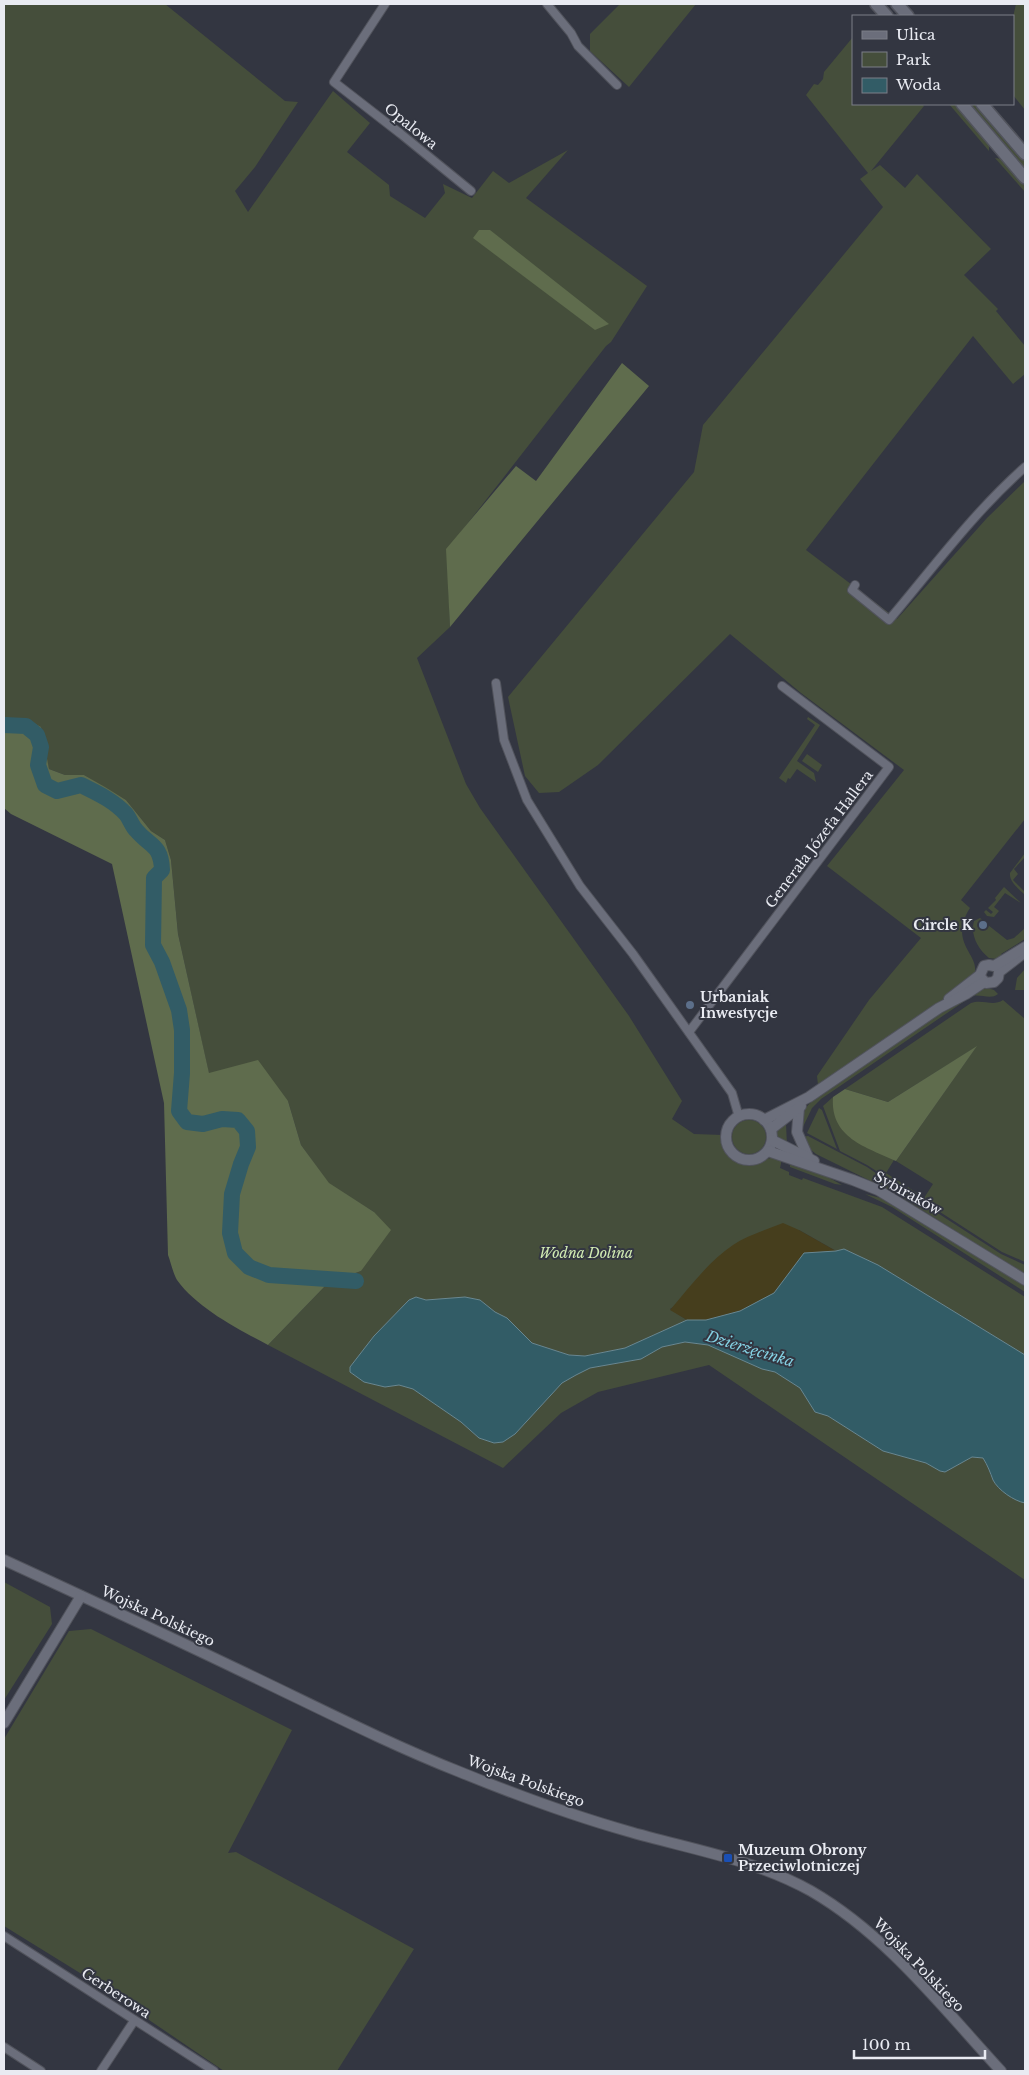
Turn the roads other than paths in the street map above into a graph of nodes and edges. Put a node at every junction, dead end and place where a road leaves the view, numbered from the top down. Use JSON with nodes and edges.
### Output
{"nodes":[{"id":1,"x":385,"y":4,"type":"edge"},
{"id":2,"x":547,"y":4,"type":"edge"},
{"id":3,"x":876,"y":4,"type":"edge"},
{"id":4,"x":897,"y":4,"type":"edge"},
{"id":5,"x":886,"y":15,"type":"edge"},
{"id":6,"x":907,"y":15,"type":"edge"},
{"id":7,"x":617,"y":85,"type":"dead end"},
{"id":8,"x":963,"y":105,"type":"edge"},
{"id":9,"x":983,"y":105,"type":"edge"},
{"id":10,"x":1025,"y":154,"type":"edge"},
{"id":11,"x":1025,"y":178,"type":"edge"},
{"id":12,"x":471,"y":191,"type":"dead end"},
{"id":13,"x":1025,"y":467,"type":"edge"},
{"id":14,"x":854,"y":584,"type":"dead end"},
{"id":15,"x":496,"y":683,"type":"dead end"},
{"id":16,"x":782,"y":686,"type":"dead end"},
{"id":17,"x":1025,"y":947,"type":"edge"},
{"id":18,"x":1025,"y":952,"type":"edge"},
{"id":19,"x":996,"y":969,"type":"junction"},
{"id":20,"x":982,"y":978,"type":"junction"},
{"id":21,"x":689,"y":1032,"type":"junction"},
{"id":22,"x":809,"y":1098,"type":"junction"},
{"id":23,"x":799,"y":1108,"type":"junction"},
{"id":24,"x":739,"y":1117,"type":"junction"},
{"id":25,"x":764,"y":1120,"type":"junction"},
{"id":26,"x":771,"y":1129,"type":"junction"},
{"id":27,"x":772,"y":1140,"type":"junction"},
{"id":28,"x":768,"y":1151,"type":"junction"},
{"id":29,"x":809,"y":1159,"type":"junction"},
{"id":30,"x":853,"y":1180,"type":"junction"},
{"id":31,"x":1025,"y":1280,"type":"edge"},
{"id":32,"x":4,"y":1560,"type":"edge"},
{"id":33,"x":81,"y":1596,"type":"junction"},
{"id":34,"x":4,"y":1723,"type":"edge"},
{"id":35,"x":4,"y":1936,"type":"edge"},
{"id":36,"x":134,"y":2021,"type":"junction"},
{"id":37,"x":4,"y":2047,"type":"edge"},
{"id":38,"x":41,"y":2071,"type":"edge"},
{"id":39,"x":102,"y":2071,"type":"edge"},
{"id":40,"x":214,"y":2071,"type":"edge"},
{"id":41,"x":1001,"y":2071,"type":"edge"}],
"edges":[{"from":1,"to":12,"type":"street","name":"Opalowa"},
{"from":2,"to":7,"type":"street"},
{"from":3,"to":5,"type":"main road"},
{"from":4,"to":6,"type":"main road"},
{"from":8,"to":11,"type":"main road"},
{"from":9,"to":10,"type":"main road"},
{"from":13,"to":14,"type":"street"},
{"from":15,"to":21,"type":"street"},
{"from":16,"to":21,"type":"street","name":"Generała Józefa Hallera"},
{"from":17,"to":19,"type":"street"},
{"from":18,"to":19,"type":"street"},
{"from":19,"to":20,"type":"street"},
{"from":19,"to":20,"type":"street"},
{"from":20,"to":22,"type":"street"},
{"from":21,"to":24,"type":"street"},
{"from":22,"to":23,"type":"street"},
{"from":22,"to":25,"type":"street"},
{"from":23,"to":26,"type":"street"},
{"from":23,"to":29,"type":"street"},
{"from":24,"to":25,"type":"street"},
{"from":24,"to":28,"type":"street"},
{"from":25,"to":26,"type":"street"},
{"from":26,"to":27,"type":"street"},
{"from":27,"to":28,"type":"street"},
{"from":27,"to":29,"type":"street"},
{"from":28,"to":30,"type":"street","name":"Sybiraków"},
{"from":29,"to":30,"type":"street"},
{"from":30,"to":31,"type":"street","name":"Sybiraków"},
{"from":32,"to":33,"type":"street","name":"Wojska Polskiego"},
{"from":33,"to":34,"type":"street"},
{"from":33,"to":41,"type":"street","name":"Wojska Polskiego"},
{"from":35,"to":36,"type":"street","name":"Gerberowa"},
{"from":36,"to":39,"type":"street"},
{"from":36,"to":40,"type":"street","name":"Gerberowa"},
{"from":37,"to":38,"type":"street"}]}
